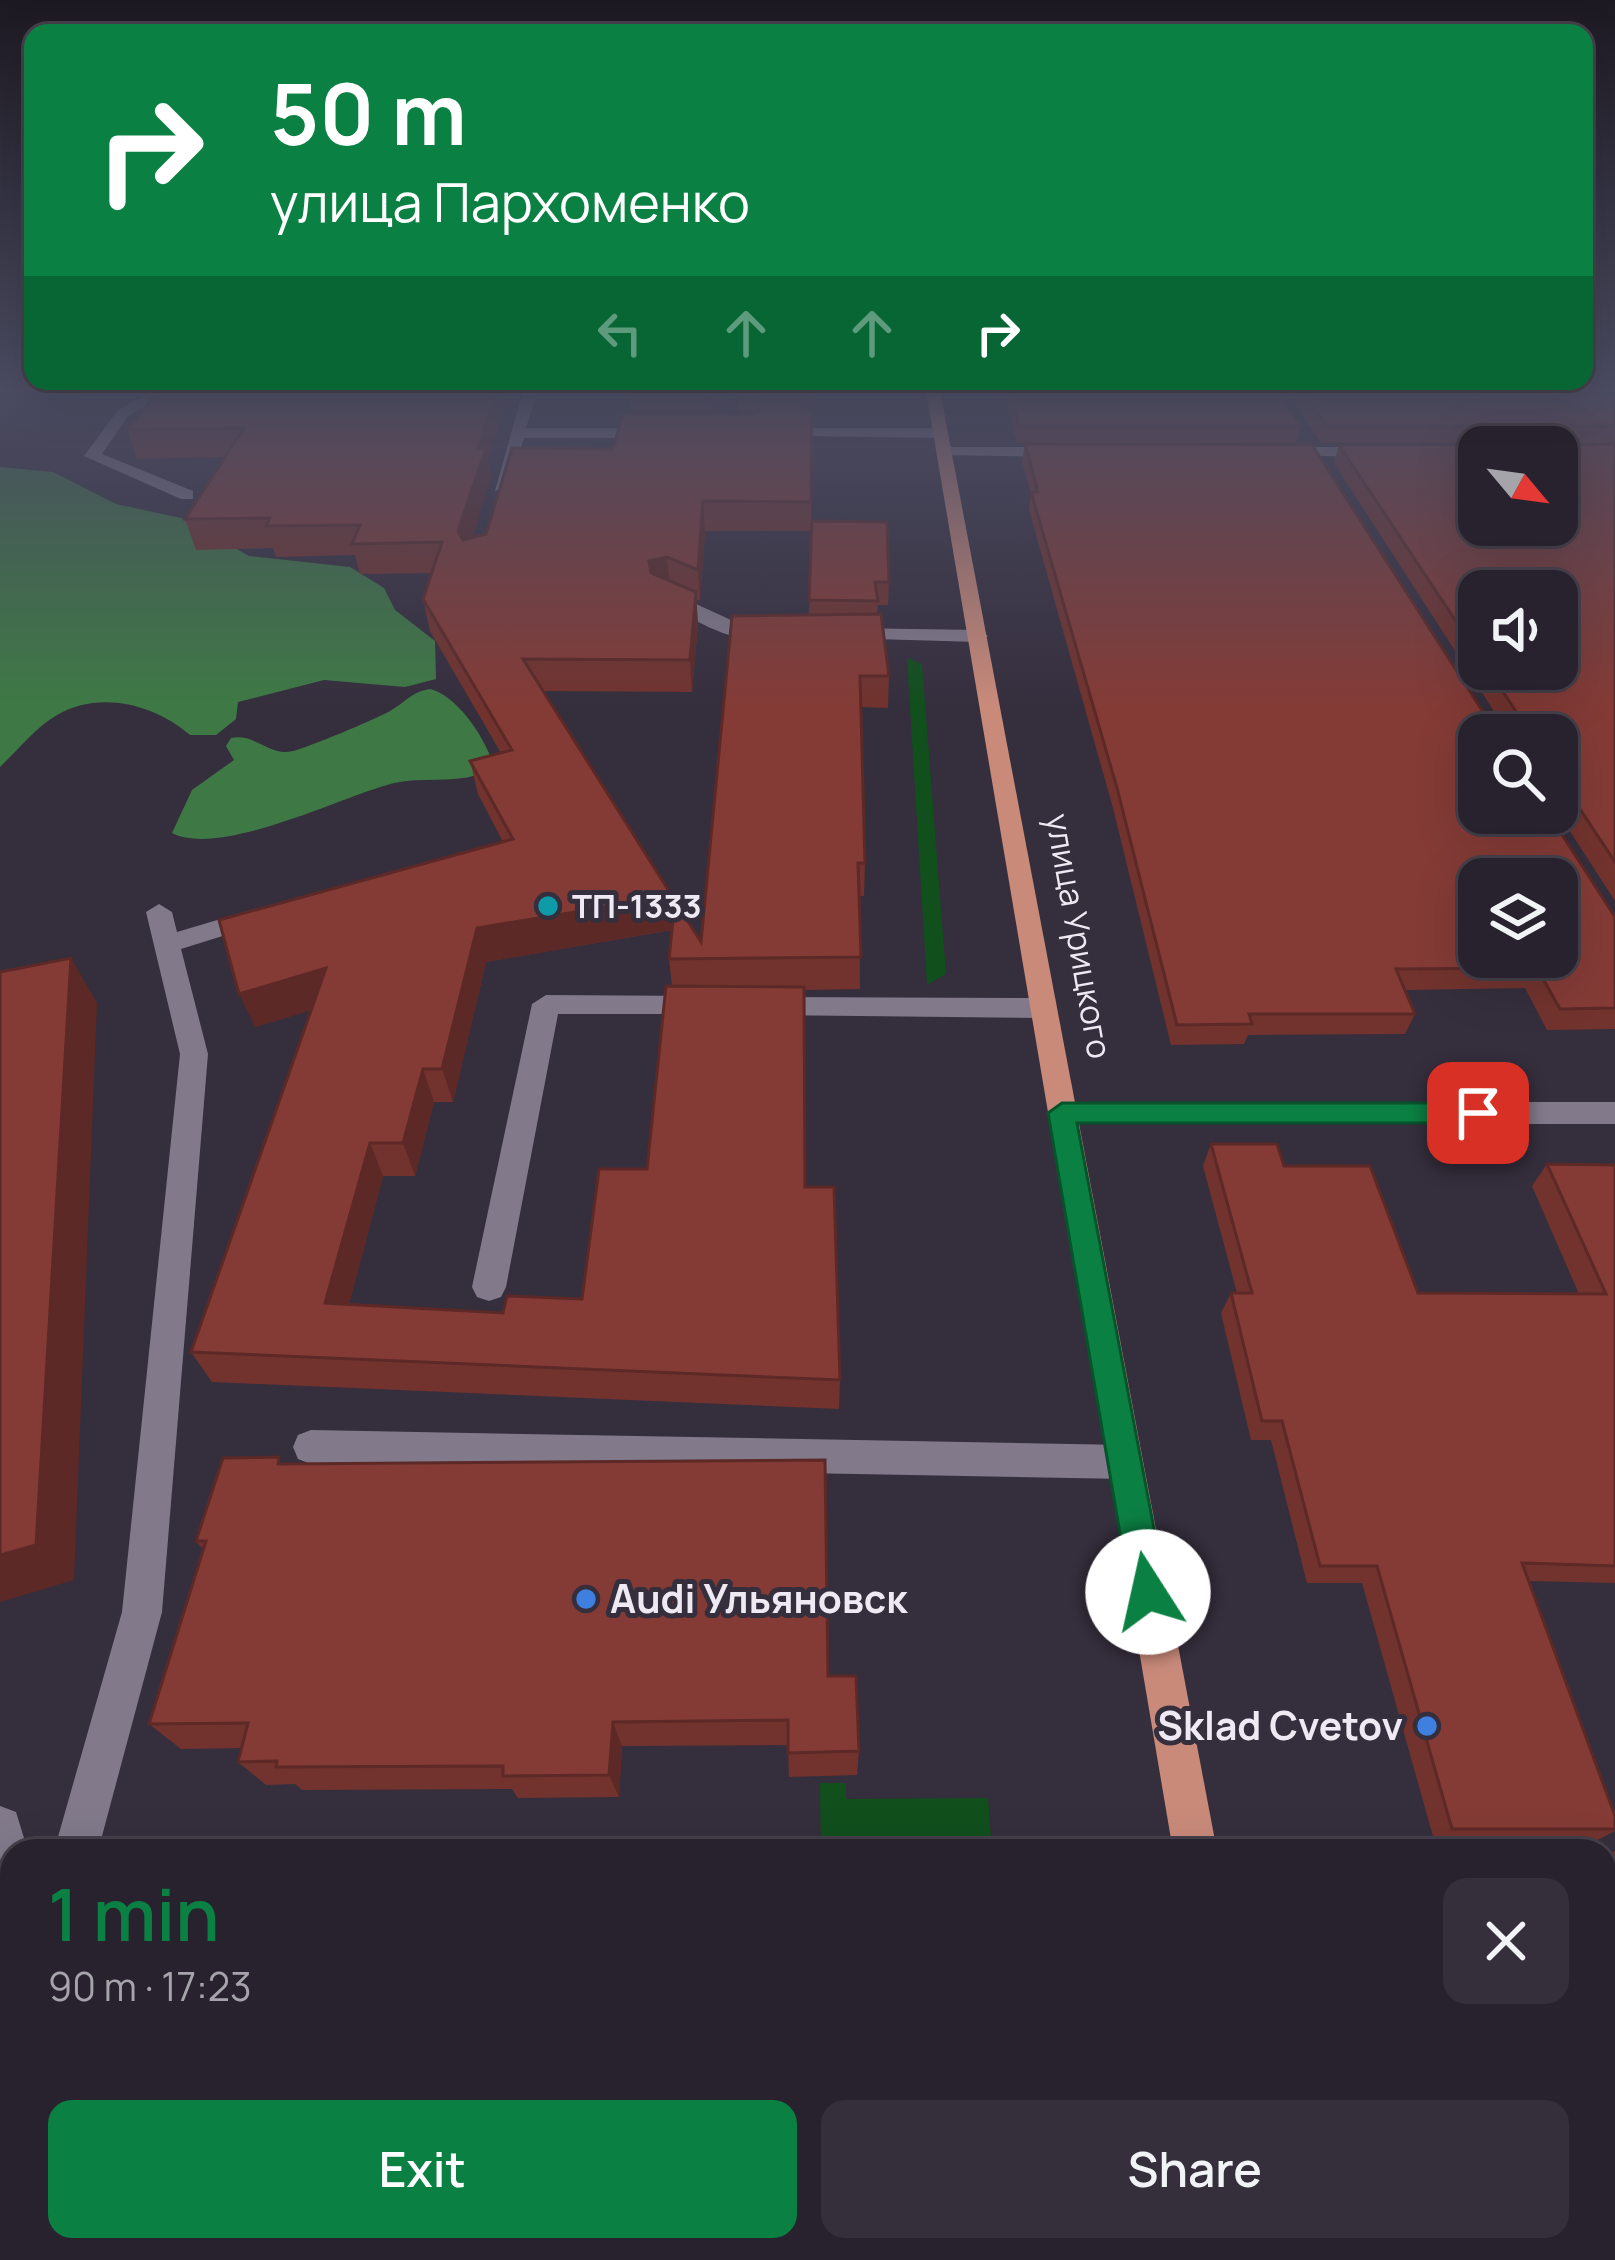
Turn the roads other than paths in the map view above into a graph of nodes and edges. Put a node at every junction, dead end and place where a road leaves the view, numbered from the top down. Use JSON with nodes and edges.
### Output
{"nodes":[{"id":1,"x":953,"y":496,"type":"edge"},
{"id":2,"x":663,"y":596,"type":"edge"},
{"id":3,"x":781,"y":633,"type":"edge"},
{"id":4,"x":822,"y":634,"type":"edge"},
{"id":5,"x":978,"y":636,"type":"junction"},
{"id":6,"x":288,"y":907,"type":"edge"},
{"id":7,"x":1042,"y":1008,"type":"junction"},
{"id":8,"x":1062,"y":1113,"type":"junction"},
{"id":9,"x":1615,"y":1113,"type":"edge"},
{"id":10,"x":489,"y":1287,"type":"dead end"},
{"id":11,"x":311,"y":1448,"type":"dead end"},
{"id":12,"x":1125,"y":1462,"type":"junction"},
{"id":13,"x":79,"y":1839,"type":"edge"},
{"id":14,"x":1193,"y":1839,"type":"edge"}],
"edges":[{"from":1,"to":5,"type":"main road","name":"улица Урицкого"},
{"from":2,"to":3,"type":"street"},
{"from":4,"to":5,"type":"street"},
{"from":5,"to":7,"type":"main road","name":"улица Урицкого"},
{"from":6,"to":13,"type":"street"},
{"from":7,"to":8,"type":"main road","name":"улица Урицкого"},
{"from":7,"to":10,"type":"street"},
{"from":8,"to":9,"type":"street"},
{"from":8,"to":12,"type":"main road","name":"улица Урицкого"},
{"from":11,"to":12,"type":"street"},
{"from":12,"to":14,"type":"main road","name":"улица Урицкого"}]}
